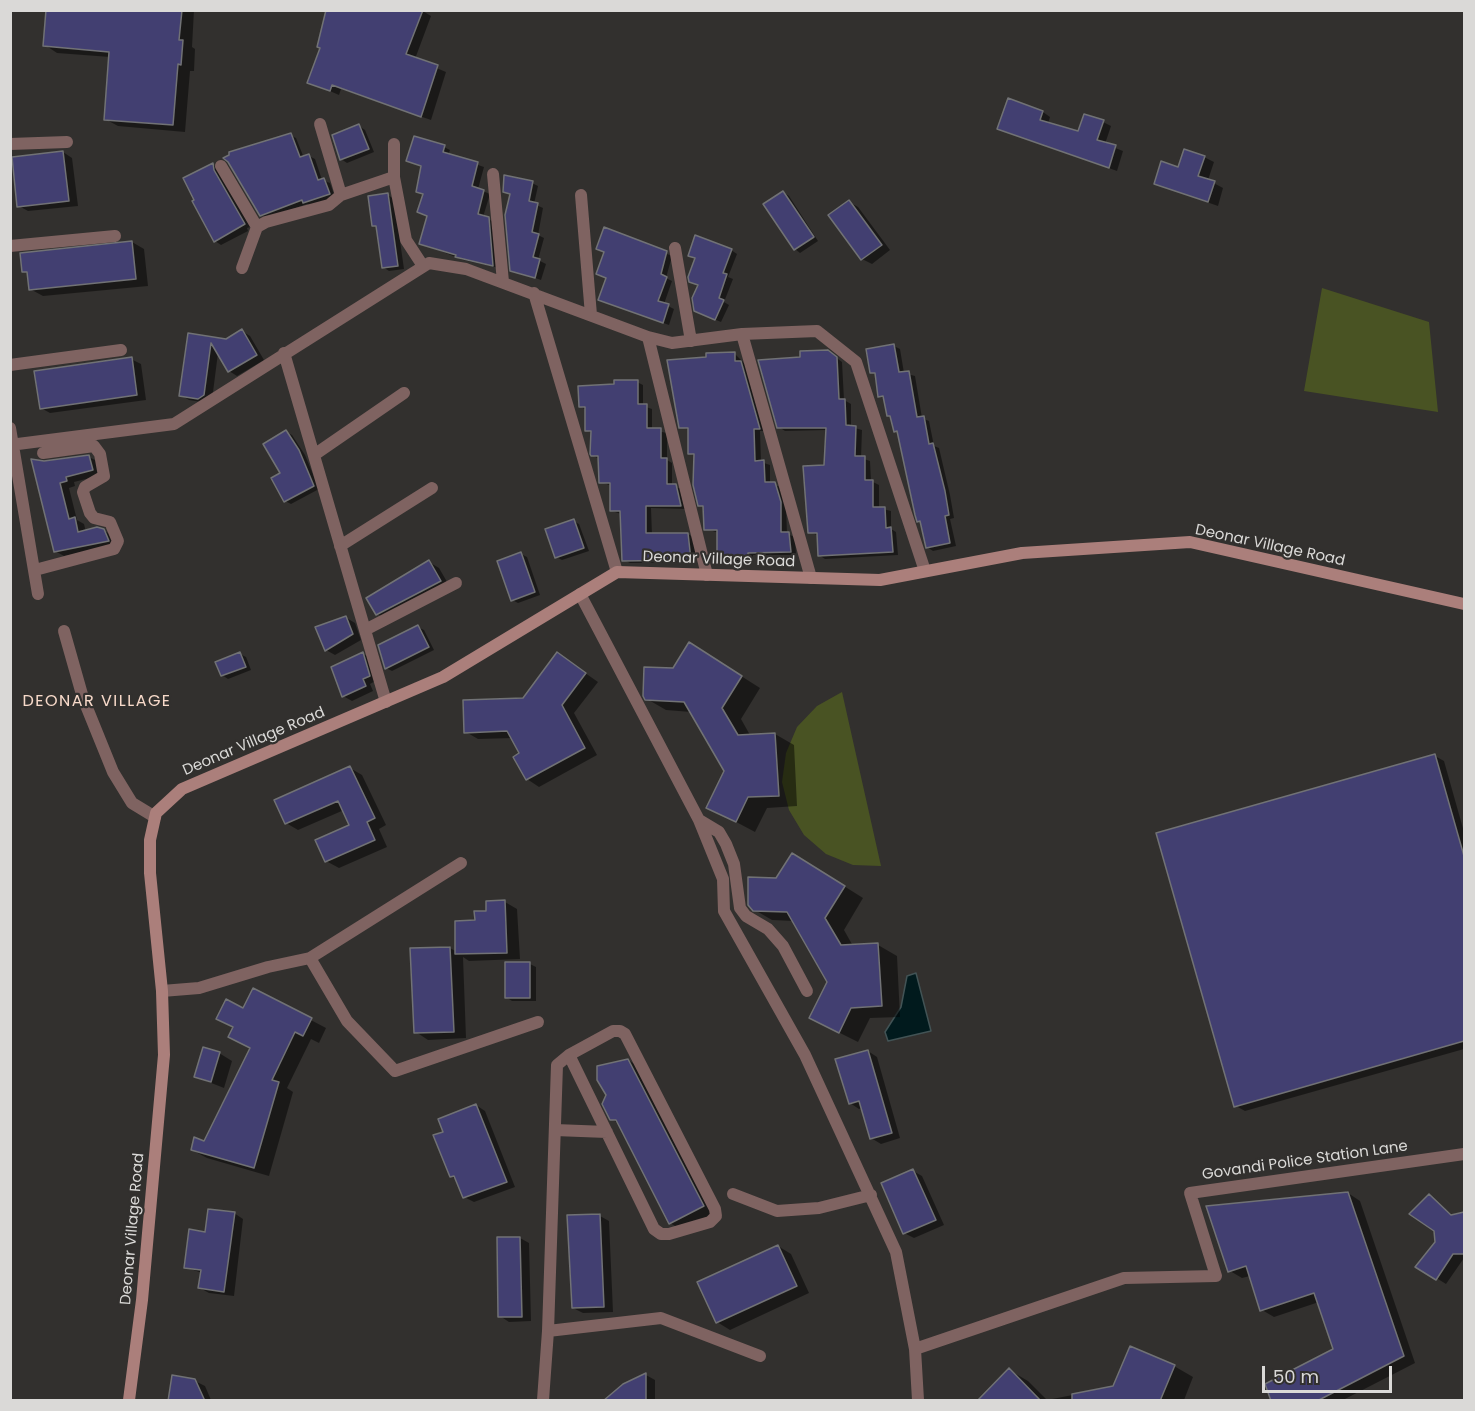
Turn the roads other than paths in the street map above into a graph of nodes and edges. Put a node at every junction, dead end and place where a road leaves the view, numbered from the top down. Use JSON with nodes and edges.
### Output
{"nodes":[{"id":1,"x":320,"y":124,"type":"dead end"},
{"id":2,"x":67,"y":142,"type":"dead end"},
{"id":3,"x":10,"y":144,"type":"edge"},
{"id":4,"x":393,"y":144,"type":"dead end"},
{"id":5,"x":221,"y":166,"type":"dead end"},
{"id":6,"x":493,"y":174,"type":"dead end"},
{"id":7,"x":394,"y":177,"type":"junction"},
{"id":8,"x":341,"y":195,"type":"junction"},
{"id":9,"x":581,"y":195,"type":"dead end"},
{"id":10,"x":257,"y":227,"type":"junction"},
{"id":11,"x":115,"y":236,"type":"dead end"},
{"id":12,"x":10,"y":246,"type":"edge"},
{"id":13,"x":675,"y":248,"type":"dead end"},
{"id":14,"x":423,"y":266,"type":"junction"},
{"id":15,"x":242,"y":268,"type":"dead end"},
{"id":16,"x":503,"y":282,"type":"junction"},
{"id":17,"x":534,"y":293,"type":"junction"},
{"id":18,"x":591,"y":315,"type":"junction"},
{"id":19,"x":742,"y":334,"type":"junction"},
{"id":20,"x":648,"y":337,"type":"junction"},
{"id":21,"x":691,"y":341,"type":"junction"},
{"id":22,"x":121,"y":350,"type":"dead end"},
{"id":23,"x":284,"y":353,"type":"junction"},
{"id":24,"x":10,"y":365,"type":"edge"},
{"id":25,"x":404,"y":393,"type":"dead end"},
{"id":26,"x":10,"y":428,"type":"edge"},
{"id":27,"x":11,"y":445,"type":"edge"},
{"id":28,"x":43,"y":453,"type":"dead end"},
{"id":29,"x":314,"y":454,"type":"junction"},
{"id":30,"x":432,"y":488,"type":"dead end"},
{"id":31,"x":340,"y":546,"type":"junction"},
{"id":32,"x":35,"y":570,"type":"junction"},
{"id":33,"x":925,"y":571,"type":"junction"},
{"id":34,"x":617,"y":572,"type":"junction"},
{"id":35,"x":706,"y":575,"type":"junction"},
{"id":36,"x":811,"y":578,"type":"junction"},
{"id":37,"x":456,"y":583,"type":"dead end"},
{"id":38,"x":38,"y":594,"type":"dead end"},
{"id":39,"x":580,"y":594,"type":"junction"},
{"id":40,"x":1464,"y":604,"type":"edge"},
{"id":41,"x":365,"y":630,"type":"junction"},
{"id":42,"x":64,"y":631,"type":"dead end"},
{"id":43,"x":386,"y":702,"type":"junction"},
{"id":44,"x":155,"y":817,"type":"junction"},
{"id":45,"x":699,"y":820,"type":"junction"},
{"id":46,"x":461,"y":862,"type":"dead end"},
{"id":47,"x":310,"y":958,"type":"junction"},
{"id":48,"x":162,"y":991,"type":"junction"},
{"id":49,"x":807,"y":991,"type":"dead end"},
{"id":50,"x":538,"y":1022,"type":"dead end"},
{"id":51,"x":569,"y":1055,"type":"junction"},
{"id":52,"x":555,"y":1130,"type":"junction"},
{"id":53,"x":607,"y":1132,"type":"junction"},
{"id":54,"x":1464,"y":1154,"type":"edge"},
{"id":55,"x":733,"y":1194,"type":"dead end"},
{"id":56,"x":871,"y":1195,"type":"junction"},
{"id":57,"x":548,"y":1331,"type":"junction"},
{"id":58,"x":915,"y":1349,"type":"junction"},
{"id":59,"x":760,"y":1356,"type":"dead end"},
{"id":60,"x":129,"y":1401,"type":"edge"},
{"id":61,"x":543,"y":1401,"type":"edge"},
{"id":62,"x":918,"y":1401,"type":"edge"}],
"edges":[{"from":1,"to":8,"type":"street"},
{"from":2,"to":3,"type":"street"},
{"from":4,"to":7,"type":"street"},
{"from":5,"to":10,"type":"street"},
{"from":6,"to":16,"type":"street"},
{"from":7,"to":8,"type":"street"},
{"from":7,"to":14,"type":"street"},
{"from":8,"to":10,"type":"street"},
{"from":9,"to":18,"type":"street"},
{"from":10,"to":15,"type":"street"},
{"from":11,"to":12,"type":"street"},
{"from":13,"to":21,"type":"street"},
{"from":14,"to":16,"type":"street"},
{"from":14,"to":23,"type":"street"},
{"from":16,"to":17,"type":"street"},
{"from":17,"to":18,"type":"street"},
{"from":17,"to":34,"type":"street"},
{"from":18,"to":20,"type":"street"},
{"from":19,"to":21,"type":"street"},
{"from":19,"to":33,"type":"street"},
{"from":19,"to":36,"type":"street"},
{"from":20,"to":21,"type":"street"},
{"from":20,"to":35,"type":"street"},
{"from":22,"to":24,"type":"street"},
{"from":23,"to":27,"type":"street"},
{"from":23,"to":29,"type":"street"},
{"from":25,"to":29,"type":"street"},
{"from":26,"to":27,"type":"street"},
{"from":27,"to":32,"type":"street"},
{"from":28,"to":32,"type":"street"},
{"from":29,"to":31,"type":"street"},
{"from":30,"to":31,"type":"street"},
{"from":31,"to":41,"type":"street"},
{"from":32,"to":38,"type":"street"},
{"from":33,"to":36,"type":"main road","name":"Deonar Village Road"},
{"from":33,"to":40,"type":"main road","name":"Deonar Village Road"},
{"from":34,"to":35,"type":"main road","name":"Deonar Village Road"},
{"from":34,"to":39,"type":"main road","name":"Deonar Village Road"},
{"from":35,"to":36,"type":"main road","name":"Deonar Village Road"},
{"from":37,"to":41,"type":"street"},
{"from":39,"to":43,"type":"main road","name":"Deonar Village Road"},
{"from":39,"to":45,"type":"street"},
{"from":41,"to":43,"type":"street"},
{"from":42,"to":44,"type":"street"},
{"from":43,"to":44,"type":"main road","name":"Deonar Village Road"},
{"from":44,"to":48,"type":"main road","name":"Deonar Village Road"},
{"from":45,"to":49,"type":"street"},
{"from":45,"to":56,"type":"street"},
{"from":46,"to":47,"type":"street"},
{"from":47,"to":48,"type":"street"},
{"from":47,"to":50,"type":"street"},
{"from":48,"to":60,"type":"main road","name":"Deonar Village Road"},
{"from":51,"to":52,"type":"street"},
{"from":51,"to":53,"type":"street"},
{"from":51,"to":53,"type":"street"},
{"from":52,"to":53,"type":"street"},
{"from":52,"to":57,"type":"street"},
{"from":54,"to":58,"type":"street","name":"Govandi Police Station Lane"},
{"from":55,"to":56,"type":"street"},
{"from":56,"to":58,"type":"street"},
{"from":57,"to":59,"type":"street"},
{"from":57,"to":61,"type":"street"},
{"from":58,"to":62,"type":"street"}]}
